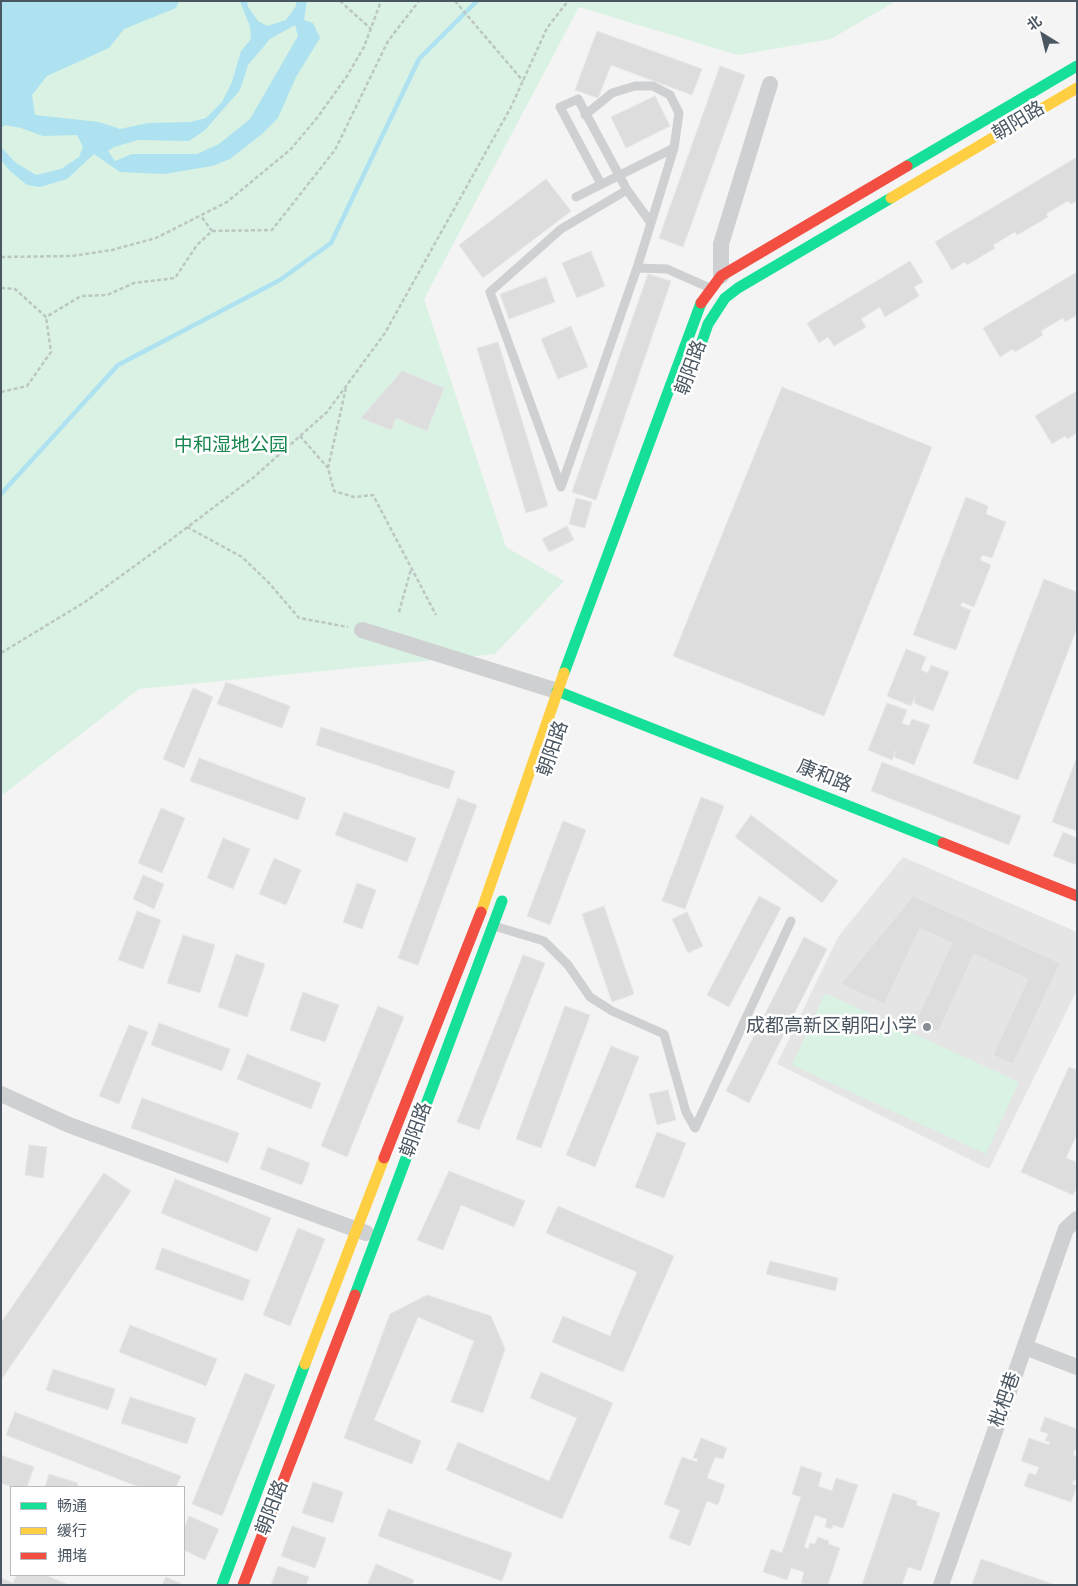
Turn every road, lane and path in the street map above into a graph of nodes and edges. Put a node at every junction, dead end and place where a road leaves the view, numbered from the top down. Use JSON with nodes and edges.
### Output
{"nodes":[{"id":1,"x":340,"y":1,"type":"edge"},
{"id":2,"x":381,"y":1,"type":"edge"},
{"id":3,"x":419,"y":1,"type":"edge"},
{"id":4,"x":455,"y":1,"type":"edge"},
{"id":5,"x":568,"y":1,"type":"edge"},
{"id":6,"x":371,"y":28,"type":"junction"},
{"id":7,"x":1077,"y":66,"type":"edge"},
{"id":8,"x":524,"y":81,"type":"junction"},
{"id":9,"x":770,"y":84,"type":"dead end"},
{"id":10,"x":1077,"y":88,"type":"edge"},
{"id":11,"x":586,"y":115,"type":"junction"},
{"id":12,"x":674,"y":148,"type":"junction"},
{"id":13,"x":618,"y":176,"type":"junction"},
{"id":14,"x":601,"y":184,"type":"junction"},
{"id":15,"x":627,"y":190,"type":"junction"},
{"id":16,"x":576,"y":197,"type":"dead end"},
{"id":17,"x":201,"y":216,"type":"junction"},
{"id":18,"x":651,"y":223,"type":"junction"},
{"id":19,"x":212,"y":231,"type":"junction"},
{"id":20,"x":1,"y":256,"type":"edge"},
{"id":21,"x":637,"y":268,"type":"junction"},
{"id":22,"x":721,"y":276,"type":"junction"},
{"id":23,"x":1,"y":288,"type":"edge"},
{"id":24,"x":710,"y":288,"type":"junction"},
{"id":25,"x":46,"y":317,"type":"junction"},
{"id":26,"x":695,"y":361,"type":"dead end"},
{"id":27,"x":346,"y":386,"type":"junction"},
{"id":28,"x":1,"y":392,"type":"edge"},
{"id":29,"x":300,"y":436,"type":"junction"},
{"id":30,"x":328,"y":468,"type":"junction"},
{"id":31,"x":187,"y":527,"type":"junction"},
{"id":32,"x":411,"y":567,"type":"junction"},
{"id":33,"x":399,"y":612,"type":"dead end"},
{"id":34,"x":436,"y":615,"type":"dead end"},
{"id":35,"x":362,"y":630,"type":"joint"},
{"id":36,"x":1,"y":653,"type":"edge"},
{"id":37,"x":576,"y":683,"type":"dead end"},
{"id":38,"x":566,"y":698,"type":"junction"},
{"id":39,"x":506,"y":889,"type":"dead end"},
{"id":40,"x":1077,"y":896,"type":"edge"},
{"id":41,"x":791,"y":921,"type":"dead end"},
{"id":42,"x":494,"y":926,"type":"junction"},
{"id":43,"x":1,"y":1094,"type":"edge"},
{"id":44,"x":1077,"y":1218,"type":"edge"},
{"id":45,"x":356,"y":1229,"type":"junction"},
{"id":46,"x":378,"y":1237,"type":"junction"},
{"id":47,"x":1025,"y":1347,"type":"junction"},
{"id":48,"x":1077,"y":1367,"type":"edge"},
{"id":49,"x":222,"y":1585,"type":"edge"},
{"id":50,"x":243,"y":1585,"type":"edge"},
{"id":51,"x":941,"y":1585,"type":"edge"}],
"edges":[{"from":1,"to":6,"type":"path"},
{"from":2,"to":6,"type":"path"},
{"from":3,"to":19,"type":"path"},
{"from":4,"to":8,"type":"path"},
{"from":5,"to":8,"type":"path"},
{"from":6,"to":17,"type":"path"},
{"from":7,"to":22,"type":"main road","name":"朝阳路"},
{"from":8,"to":27,"type":"path"},
{"from":9,"to":22,"type":"street"},
{"from":10,"to":26,"type":"main road","name":"朝阳路"},
{"from":11,"to":12,"type":"lane"},
{"from":11,"to":13,"type":"lane"},
{"from":11,"to":14,"type":"lane"},
{"from":12,"to":13,"type":"lane"},
{"from":12,"to":18,"type":"lane"},
{"from":13,"to":14,"type":"lane"},
{"from":13,"to":15,"type":"lane"},
{"from":14,"to":16,"type":"lane"},
{"from":15,"to":18,"type":"lane"},
{"from":15,"to":21,"type":"lane"},
{"from":17,"to":19,"type":"path"},
{"from":17,"to":20,"type":"path"},
{"from":18,"to":21,"type":"lane"},
{"from":19,"to":25,"type":"path"},
{"from":21,"to":24,"type":"lane"},
{"from":22,"to":24,"type":"main road","name":"朝阳路"},
{"from":23,"to":25,"type":"path"},
{"from":24,"to":38,"type":"main road","name":"朝阳路"},
{"from":25,"to":28,"type":"path"},
{"from":27,"to":29,"type":"path"},
{"from":27,"to":30,"type":"path"},
{"from":29,"to":30,"type":"path"},
{"from":29,"to":31,"type":"path"},
{"from":30,"to":32,"type":"path"},
{"from":31,"to":35,"type":"path"},
{"from":31,"to":36,"type":"path"},
{"from":32,"to":33,"type":"path"},
{"from":32,"to":34,"type":"path"},
{"from":35,"to":38,"type":"street"},
{"from":37,"to":38,"type":"main road","name":"朝阳路"},
{"from":38,"to":40,"type":"main road","name":"康和路"},
{"from":38,"to":45,"type":"main road","name":"朝阳路"},
{"from":39,"to":42,"type":"main road","name":"朝阳路"},
{"from":41,"to":42,"type":"lane"},
{"from":42,"to":46,"type":"main road","name":"朝阳路"},
{"from":43,"to":45,"type":"street"},
{"from":44,"to":47,"type":"street","name":"枇杷巷"},
{"from":45,"to":46,"type":"street"},
{"from":45,"to":49,"type":"main road","name":"朝阳路"},
{"from":46,"to":50,"type":"main road","name":"朝阳路"},
{"from":47,"to":48,"type":"street"},
{"from":47,"to":51,"type":"street","name":"枇杷巷"}]}
